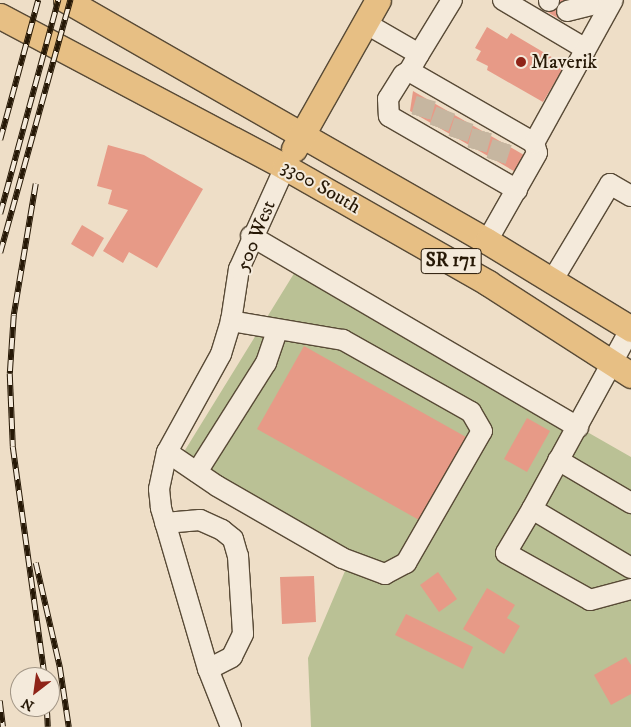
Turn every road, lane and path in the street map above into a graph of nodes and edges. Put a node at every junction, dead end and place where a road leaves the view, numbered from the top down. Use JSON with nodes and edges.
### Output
{"nodes":[{"id":1,"x":66,"y":0,"type":"edge"},
{"id":2,"x":378,"y":0,"type":"edge"},
{"id":3,"x":452,"y":0,"type":"edge"},
{"id":4,"x":503,"y":0,"type":"edge"},
{"id":5,"x":592,"y":4,"type":"edge"},
{"id":6,"x":0,"y":16,"type":"edge"},
{"id":7,"x":365,"y":23,"type":"junction"},
{"id":8,"x":586,"y":49,"type":"junction"},
{"id":9,"x":414,"y":63,"type":"junction"},
{"id":10,"x":424,"y":108,"type":"junction"},
{"id":11,"x":443,"y":119,"type":"junction"},
{"id":12,"x":461,"y":129,"type":"junction"},
{"id":13,"x":301,"y":135,"type":"junction"},
{"id":14,"x":480,"y":140,"type":"junction"},
{"id":15,"x":534,"y":143,"type":"junction"},
{"id":16,"x":499,"y":151,"type":"junction"},
{"id":17,"x":285,"y":167,"type":"junction"},
{"id":18,"x":517,"y":190,"type":"junction"},
{"id":19,"x":631,"y":196,"type":"edge"},
{"id":20,"x":251,"y":236,"type":"junction"},
{"id":21,"x":488,"y":241,"type":"junction"},
{"id":22,"x":552,"y":280,"type":"junction"},
{"id":23,"x":231,"y":321,"type":"junction"},
{"id":24,"x":631,"y":328,"type":"edge"},
{"id":25,"x":277,"y":330,"type":"junction"},
{"id":26,"x":621,"y":369,"type":"edge"},
{"id":27,"x":578,"y":427,"type":"junction"},
{"id":28,"x":167,"y":452,"type":"junction"},
{"id":29,"x":558,"y":460,"type":"junction"},
{"id":30,"x":197,"y":472,"type":"junction"},
{"id":31,"x":631,"y":503,"type":"edge"},
{"id":32,"x":532,"y":509,"type":"junction"},
{"id":33,"x":165,"y":523,"type":"junction"},
{"id":34,"x":631,"y":568,"type":"edge"},
{"id":35,"x":631,"y":589,"type":"edge"},
{"id":36,"x":208,"y":669,"type":"junction"},
{"id":37,"x":231,"y":727,"type":"edge"}],
"edges":[{"from":1,"to":13,"type":"main road","name":"3300 South","number":"SR 171"},
{"from":2,"to":7,"type":"main road","name":"500 West"},
{"from":3,"to":9,"type":"street"},
{"from":4,"to":8,"type":"street"},
{"from":5,"to":8,"type":"street"},
{"from":6,"to":17,"type":"main road","name":"3300 South","number":"SR 171"},
{"from":7,"to":9,"type":"street"},
{"from":7,"to":13,"type":"main road","name":"500 West"},
{"from":8,"to":15,"type":"street"},
{"from":9,"to":10,"type":"street"},
{"from":9,"to":10,"type":"street"},
{"from":10,"to":11,"type":"street"},
{"from":10,"to":11,"type":"street"},
{"from":11,"to":12,"type":"street"},
{"from":11,"to":12,"type":"street"},
{"from":12,"to":14,"type":"street"},
{"from":12,"to":14,"type":"street"},
{"from":13,"to":17,"type":"main road","name":"500 West"},
{"from":13,"to":21,"type":"main road","name":"3300 South","number":"SR 171"},
{"from":14,"to":16,"type":"street"},
{"from":14,"to":16,"type":"street"},
{"from":15,"to":16,"type":"street"},
{"from":15,"to":18,"type":"street"},
{"from":16,"to":18,"type":"street"},
{"from":17,"to":20,"type":"street","name":"500 West"},
{"from":17,"to":26,"type":"main road","name":"3300 South","number":"SR 171"},
{"from":18,"to":21,"type":"street"},
{"from":19,"to":22,"type":"street"},
{"from":20,"to":23,"type":"street","name":"500 West"},
{"from":20,"to":27,"type":"street"},
{"from":21,"to":22,"type":"main road","name":"3300 South","number":"SR 171"},
{"from":22,"to":24,"type":"main road","name":"3300 South","number":"SR 171"},
{"from":23,"to":25,"type":"street"},
{"from":23,"to":28,"type":"street","name":"500 West"},
{"from":24,"to":26,"type":"street"},
{"from":25,"to":30,"type":"street"},
{"from":25,"to":30,"type":"street"},
{"from":26,"to":27,"type":"street"},
{"from":27,"to":29,"type":"street"},
{"from":28,"to":30,"type":"street"},
{"from":28,"to":33,"type":"street","name":"500 West"},
{"from":29,"to":31,"type":"street"},
{"from":29,"to":32,"type":"street"},
{"from":32,"to":34,"type":"street"},
{"from":32,"to":35,"type":"street"},
{"from":33,"to":36,"type":"street","name":"500 West"},
{"from":33,"to":36,"type":"street"},
{"from":36,"to":37,"type":"street","name":"500 West"}]}
